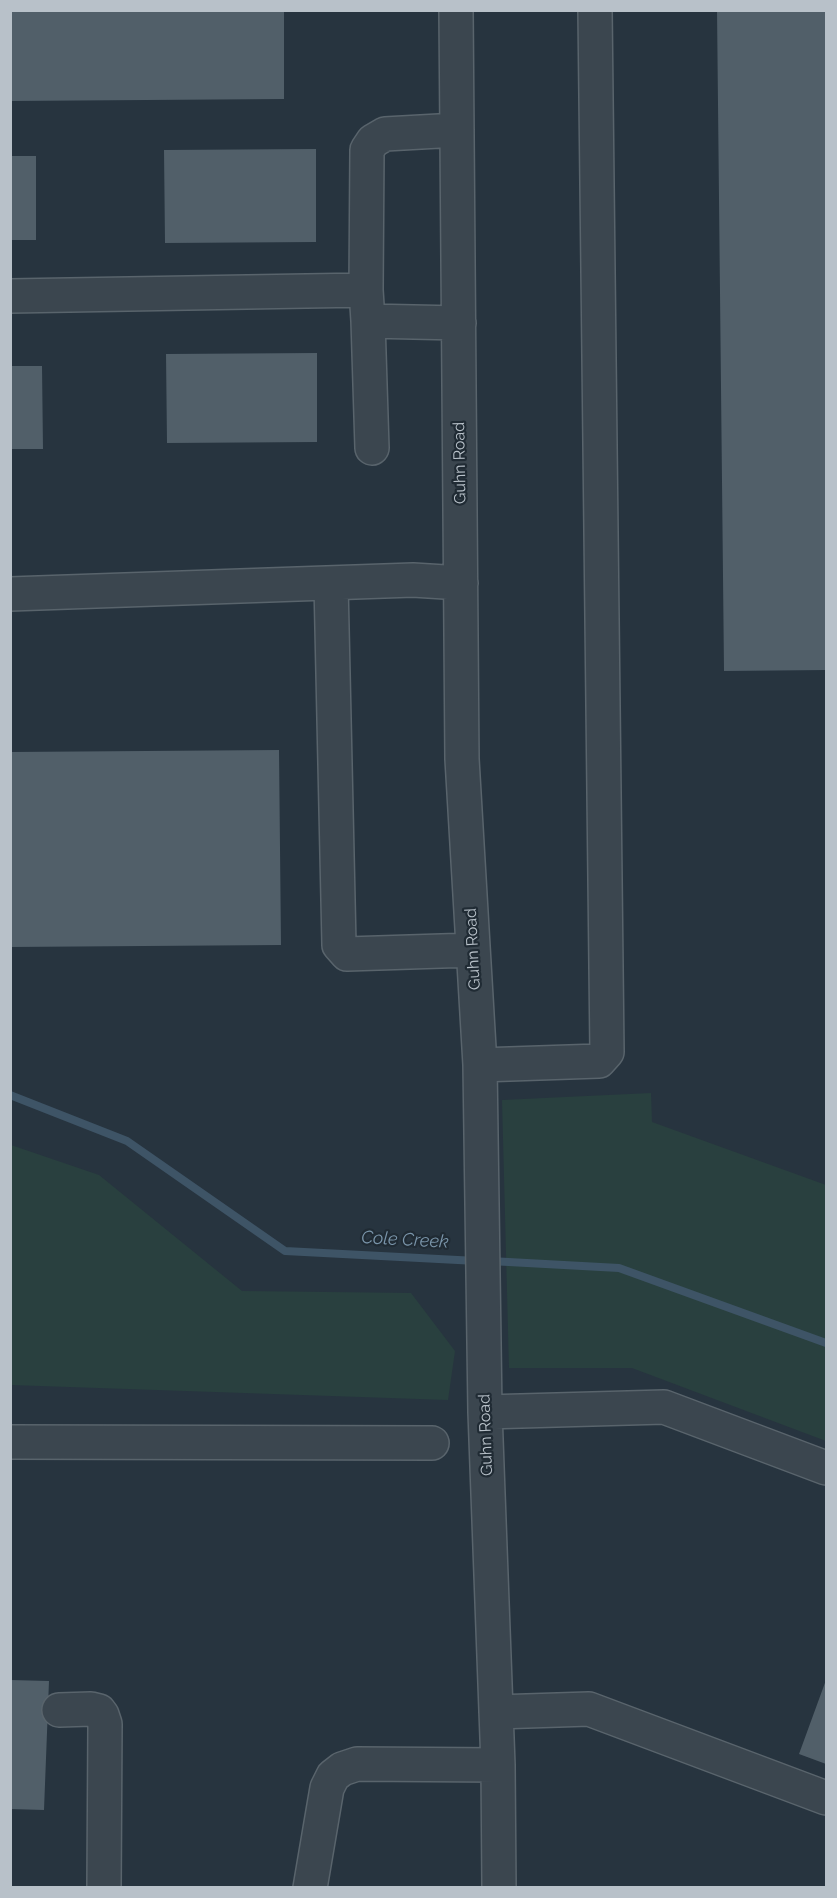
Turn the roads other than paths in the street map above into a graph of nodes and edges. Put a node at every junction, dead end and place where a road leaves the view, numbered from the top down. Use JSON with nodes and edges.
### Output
{"nodes":[{"id":1,"x":456,"y":10,"type":"edge"},
{"id":2,"x":595,"y":10,"type":"edge"},
{"id":3,"x":457,"y":129,"type":"junction"},
{"id":4,"x":366,"y":290,"type":"junction"},
{"id":5,"x":10,"y":296,"type":"edge"},
{"id":6,"x":368,"y":321,"type":"junction"},
{"id":7,"x":459,"y":323,"type":"junction"},
{"id":8,"x":372,"y":448,"type":"dead end"},
{"id":9,"x":331,"y":583,"type":"junction"},
{"id":10,"x":461,"y":583,"type":"junction"},
{"id":11,"x":10,"y":594,"type":"edge"},
{"id":12,"x":473,"y":950,"type":"junction"},
{"id":13,"x":480,"y":1065,"type":"junction"},
{"id":14,"x":485,"y":1412,"type":"junction"},
{"id":15,"x":10,"y":1442,"type":"edge"},
{"id":16,"x":432,"y":1443,"type":"dead end"},
{"id":17,"x":826,"y":1468,"type":"edge"},
{"id":18,"x":58,"y":1710,"type":"dead end"},
{"id":19,"x":496,"y":1712,"type":"junction"},
{"id":20,"x":498,"y":1765,"type":"junction"},
{"id":21,"x":826,"y":1798,"type":"edge"},
{"id":22,"x":104,"y":1887,"type":"edge"},
{"id":23,"x":310,"y":1887,"type":"edge"},
{"id":24,"x":499,"y":1887,"type":"edge"}],
"edges":[{"from":1,"to":3,"type":"street","name":"Guhn Road"},
{"from":2,"to":13,"type":"street"},
{"from":3,"to":4,"type":"street"},
{"from":3,"to":7,"type":"street","name":"Guhn Road"},
{"from":4,"to":5,"type":"street"},
{"from":4,"to":6,"type":"street"},
{"from":6,"to":7,"type":"street"},
{"from":6,"to":8,"type":"street"},
{"from":7,"to":10,"type":"street","name":"Guhn Road"},
{"from":9,"to":10,"type":"street"},
{"from":9,"to":11,"type":"street"},
{"from":9,"to":12,"type":"street"},
{"from":10,"to":12,"type":"street","name":"Guhn Road"},
{"from":12,"to":13,"type":"street","name":"Guhn Road"},
{"from":13,"to":14,"type":"street","name":"Guhn Road"},
{"from":14,"to":17,"type":"street"},
{"from":14,"to":19,"type":"street","name":"Guhn Road"},
{"from":15,"to":16,"type":"street"},
{"from":18,"to":22,"type":"street"},
{"from":19,"to":20,"type":"street","name":"Guhn Road"},
{"from":19,"to":21,"type":"street"},
{"from":20,"to":23,"type":"street"},
{"from":20,"to":24,"type":"street","name":"Guhn Road"}]}
